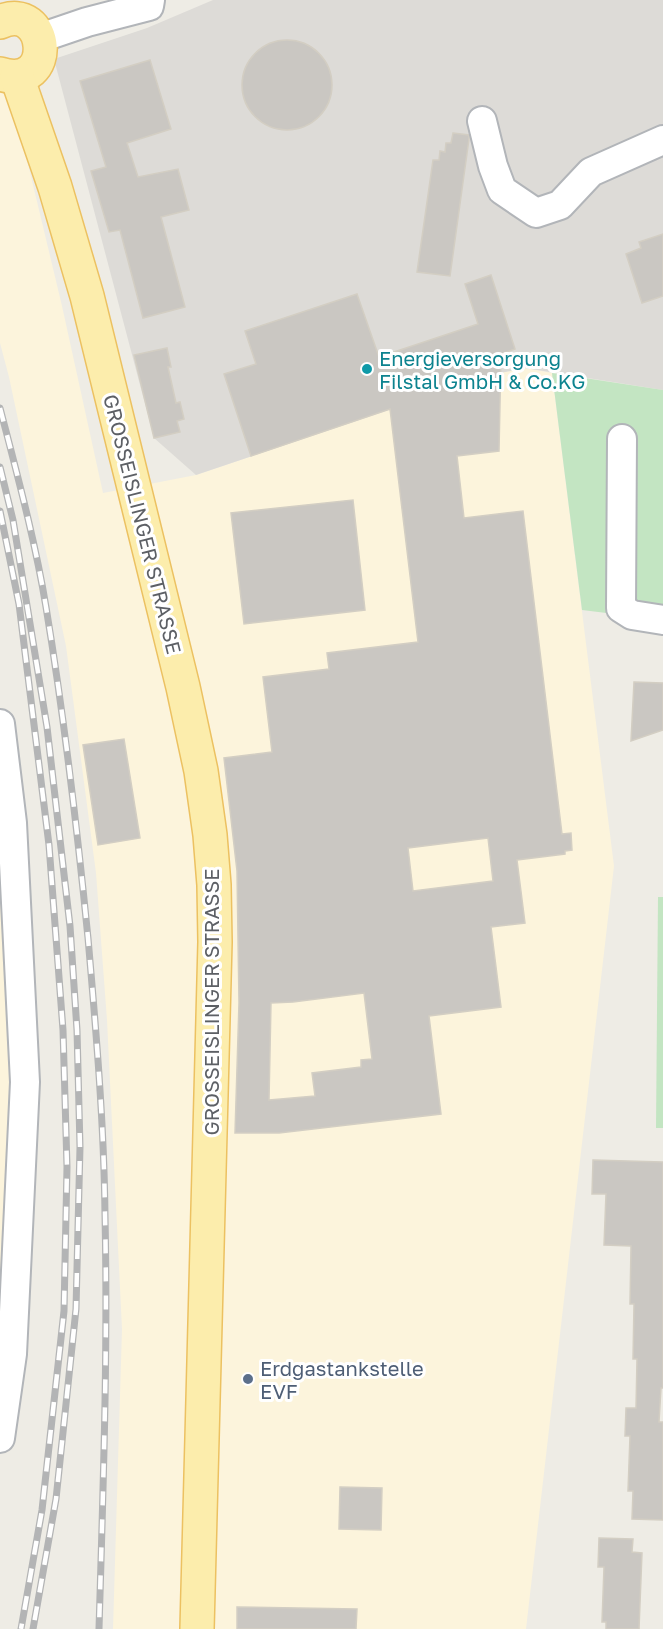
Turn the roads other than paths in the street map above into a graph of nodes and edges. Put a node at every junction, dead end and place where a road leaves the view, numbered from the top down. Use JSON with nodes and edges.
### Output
{"nodes":[{"id":1,"x":155,"y":2,"type":"edge"},
{"id":2,"x":1,"y":15,"type":"edge"},
{"id":3,"x":40,"y":39,"type":"junction"},
{"id":4,"x":9,"y":76,"type":"edge"},
{"id":5,"x":482,"y":121,"type":"dead end"},
{"id":6,"x":663,"y":140,"type":"edge"},
{"id":7,"x":622,"y":439,"type":"dead end"},
{"id":8,"x":663,"y":620,"type":"edge"},
{"id":9,"x":0,"y":724,"type":"edge"},
{"id":10,"x":0,"y":1438,"type":"edge"},
{"id":11,"x":197,"y":1629,"type":"edge"}],
"edges":[{"from":1,"to":3,"type":"street"},
{"from":2,"to":3,"type":"main road"},
{"from":3,"to":4,"type":"main road"},
{"from":4,"to":11,"type":"main road","name":"GROSSEISLINGER STRASSE"},
{"from":5,"to":6,"type":"street"},
{"from":7,"to":8,"type":"street"},
{"from":9,"to":10,"type":"street"}]}
